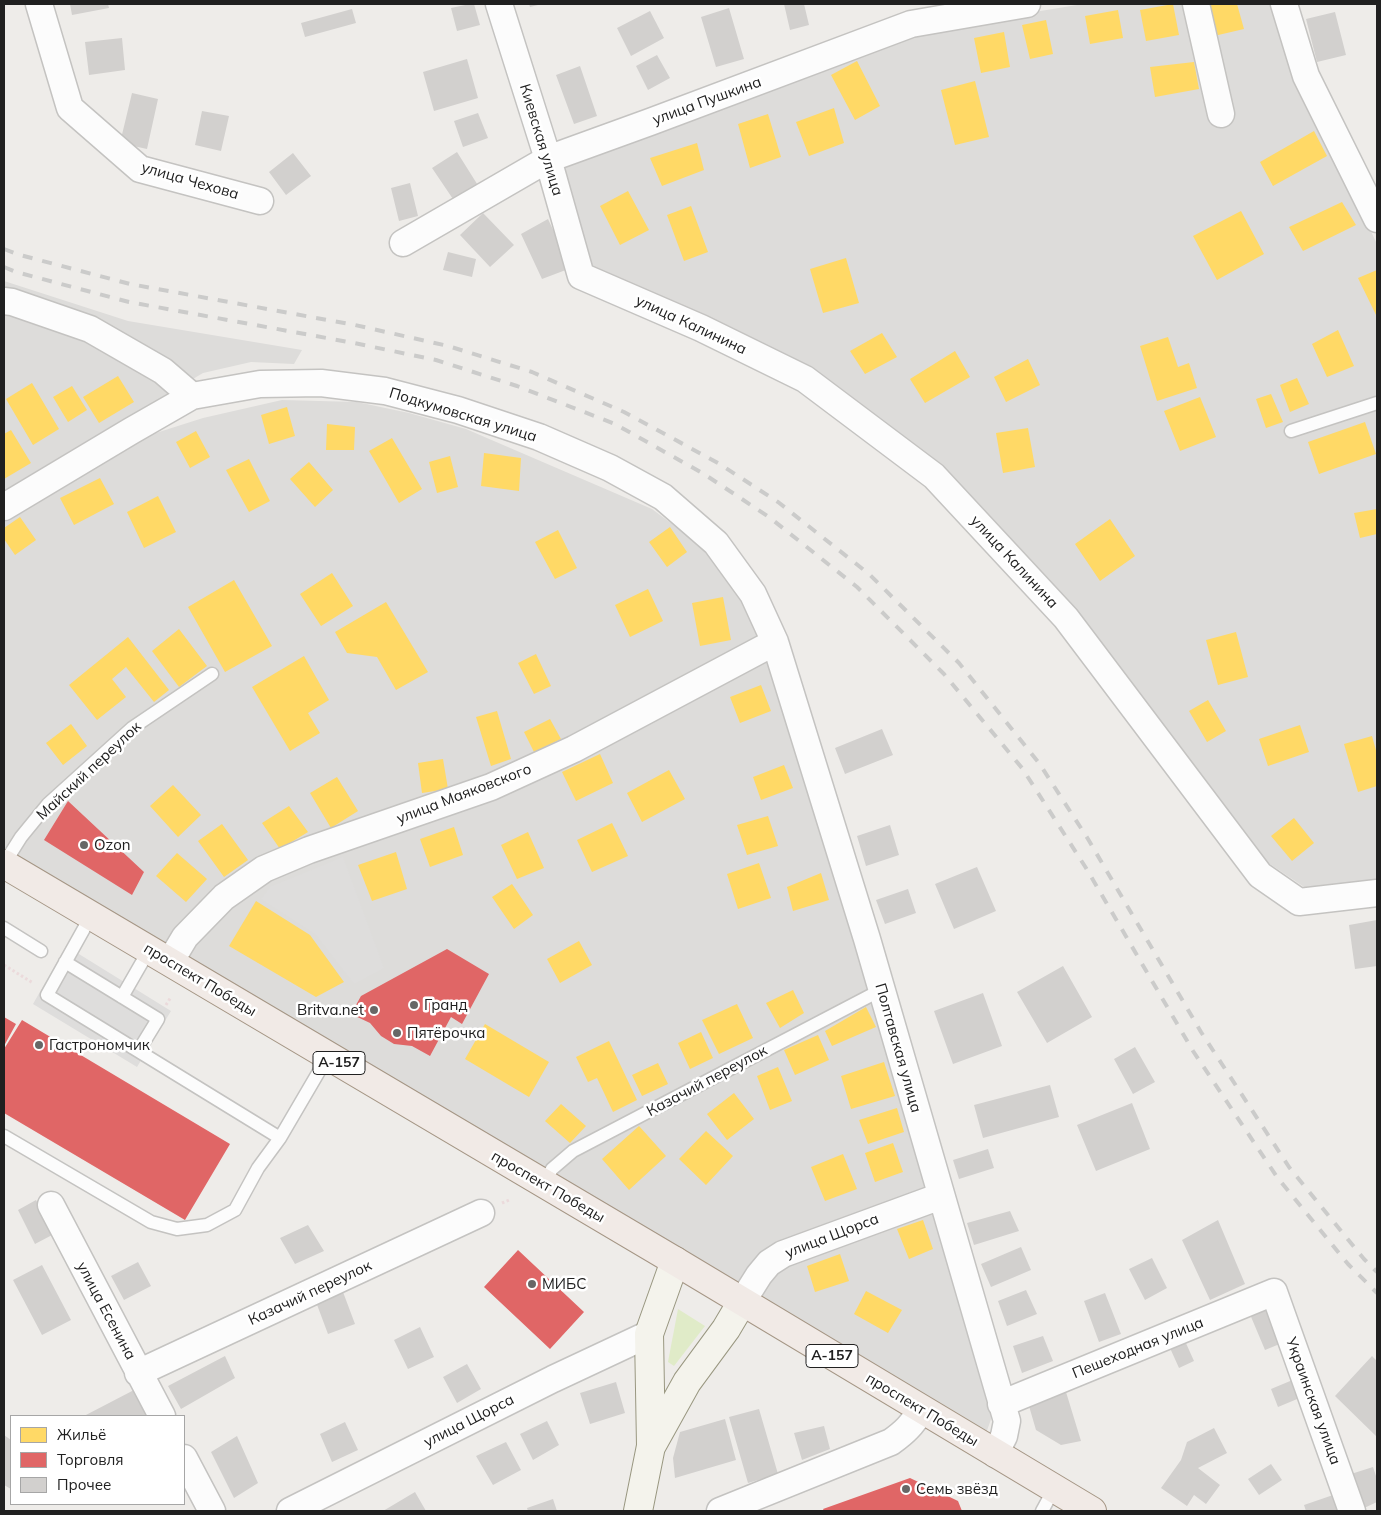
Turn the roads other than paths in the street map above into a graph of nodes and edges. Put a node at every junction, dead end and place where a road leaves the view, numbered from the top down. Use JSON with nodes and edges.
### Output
{"nodes":[{"id":1,"x":39,"y":4,"type":"edge"},
{"id":2,"x":499,"y":4,"type":"edge"},
{"id":3,"x":1027,"y":4,"type":"edge"},
{"id":4,"x":1196,"y":4,"type":"edge"},
{"id":5,"x":1284,"y":4,"type":"edge"},
{"id":6,"x":1000,"y":6,"type":"edge"},
{"id":7,"x":1221,"y":114,"type":"dead end"},
{"id":8,"x":548,"y":159,"type":"junction"},
{"id":9,"x":260,"y":200,"type":"dead end"},
{"id":10,"x":1377,"y":219,"type":"edge"},
{"id":11,"x":403,"y":243,"type":"dead end"},
{"id":12,"x":581,"y":276,"type":"joint"},
{"id":13,"x":4,"y":301,"type":"edge"},
{"id":14,"x":192,"y":396,"type":"junction"},
{"id":15,"x":1377,"y":403,"type":"edge"},
{"id":16,"x":1291,"y":431,"type":"dead end"},
{"id":17,"x":4,"y":507,"type":"edge"},
{"id":18,"x":775,"y":642,"type":"junction"},
{"id":19,"x":212,"y":674,"type":"dead end"},
{"id":20,"x":4,"y":864,"type":"edge"},
{"id":21,"x":1377,"y":893,"type":"edge"},
{"id":22,"x":91,"y":916,"type":"junction"},
{"id":23,"x":4,"y":928,"type":"edge"},
{"id":24,"x":41,"y":951,"type":"dead end"},
{"id":25,"x":159,"y":956,"type":"junction"},
{"id":26,"x":66,"y":962,"type":"junction"},
{"id":27,"x":881,"y":990,"type":"junction"},
{"id":28,"x":122,"y":997,"type":"junction"},
{"id":29,"x":139,"y":1050,"type":"junction"},
{"id":30,"x":328,"y":1056,"type":"junction"},
{"id":31,"x":4,"y":1136,"type":"edge"},
{"id":32,"x":280,"y":1138,"type":"junction"},
{"id":33,"x":543,"y":1184,"type":"junction"},
{"id":34,"x":941,"y":1196,"type":"junction"},
{"id":35,"x":51,"y":1205,"type":"dead end"},
{"id":36,"x":481,"y":1212,"type":"dead end"},
{"id":37,"x":675,"y":1261,"type":"junction"},
{"id":38,"x":1274,"y":1292,"type":"joint"},
{"id":39,"x":742,"y":1302,"type":"junction"},
{"id":40,"x":649,"y":1334,"type":"junction"},
{"id":41,"x":138,"y":1373,"type":"junction"},
{"id":42,"x":1001,"y":1404,"type":"junction"},
{"id":43,"x":921,"y":1410,"type":"junction"},
{"id":44,"x":161,"y":1415,"type":"edge"},
{"id":45,"x":651,"y":1446,"type":"junction"},
{"id":46,"x":995,"y":1454,"type":"junction"},
{"id":47,"x":185,"y":1460,"type":"edge"},
{"id":48,"x":1048,"y":1500,"type":"edge"},
{"id":49,"x":212,"y":1511,"type":"edge"},
{"id":50,"x":290,"y":1511,"type":"edge"},
{"id":51,"x":638,"y":1511,"type":"edge"},
{"id":52,"x":720,"y":1511,"type":"edge"},
{"id":53,"x":1092,"y":1511,"type":"edge"},
{"id":54,"x":1352,"y":1511,"type":"edge"}],
"edges":[{"from":1,"to":9,"type":"street","name":"улица Чехова"},
{"from":2,"to":8,"type":"street","name":"Киевская улица"},
{"from":3,"to":6,"type":"street","name":"улица Пушкина"},
{"from":4,"to":7,"type":"street"},
{"from":5,"to":10,"type":"street"},
{"from":6,"to":8,"type":"street","name":"улица Пушкина"},
{"from":8,"to":11,"type":"street","name":"улица Пушкина"},
{"from":8,"to":12,"type":"street","name":"Киевская улица"},
{"from":12,"to":21,"type":"street","name":"улица Калинина"},
{"from":13,"to":14,"type":"street"},
{"from":14,"to":17,"type":"street","name":"Подкумовская улица"},
{"from":14,"to":18,"type":"street","name":"Подкумовская улица"},
{"from":15,"to":16,"type":"lane"},
{"from":18,"to":25,"type":"street","name":"улица Маяковского"},
{"from":18,"to":27,"type":"street","name":"Полтавская улица"},
{"from":19,"to":20,"type":"lane","name":"Майский переулок"},
{"from":20,"to":22,"type":"main road","name":"проспект Победы","number":"А-157"},
{"from":22,"to":25,"type":"main road","name":"проспект Победы","number":"А-157"},
{"from":22,"to":26,"type":"lane"},
{"from":23,"to":24,"type":"lane"},
{"from":25,"to":28,"type":"lane"},
{"from":25,"to":30,"type":"main road","name":"проспект Победы","number":"А-157"},
{"from":26,"to":28,"type":"lane"},
{"from":26,"to":29,"type":"lane"},
{"from":27,"to":33,"type":"lane","name":"Казачий переулок"},
{"from":27,"to":34,"type":"street","name":"Полтавская улица"},
{"from":28,"to":29,"type":"lane"},
{"from":29,"to":32,"type":"lane"},
{"from":30,"to":32,"type":"lane"},
{"from":30,"to":33,"type":"main road","name":"проспект Победы","number":"А-157"},
{"from":31,"to":32,"type":"lane"},
{"from":33,"to":37,"type":"main road","name":"проспект Победы","number":"А-157"},
{"from":34,"to":39,"type":"street","name":"улица Щорса"},
{"from":34,"to":42,"type":"street","name":"Полтавская улица"},
{"from":35,"to":41,"type":"street","name":"улица Есенина"},
{"from":36,"to":41,"type":"street","name":"Казачий переулок"},
{"from":37,"to":39,"type":"main road","name":"проспект Победы","number":"А-157"},
{"from":37,"to":40,"type":"main road"},
{"from":38,"to":42,"type":"street","name":"Пешеходная улица"},
{"from":38,"to":54,"type":"street","name":"Украинская улица"},
{"from":39,"to":43,"type":"main road","name":"проспект Победы","number":"А-157"},
{"from":39,"to":45,"type":"main road"},
{"from":40,"to":45,"type":"main road"},
{"from":40,"to":50,"type":"street","name":"улица Щорса"},
{"from":41,"to":44,"type":"street","name":"улица Есенина"},
{"from":42,"to":46,"type":"street","name":"Полтавская улица"},
{"from":43,"to":46,"type":"main road","name":"проспект Победы","number":"А-157"},
{"from":43,"to":52,"type":"street"},
{"from":45,"to":51,"type":"main road"},
{"from":46,"to":48,"type":"main road","name":"проспект Победы","number":"А-157"},
{"from":47,"to":49,"type":"street"},
{"from":48,"to":53,"type":"main road","name":"проспект Победы","number":"А-157"}]}
